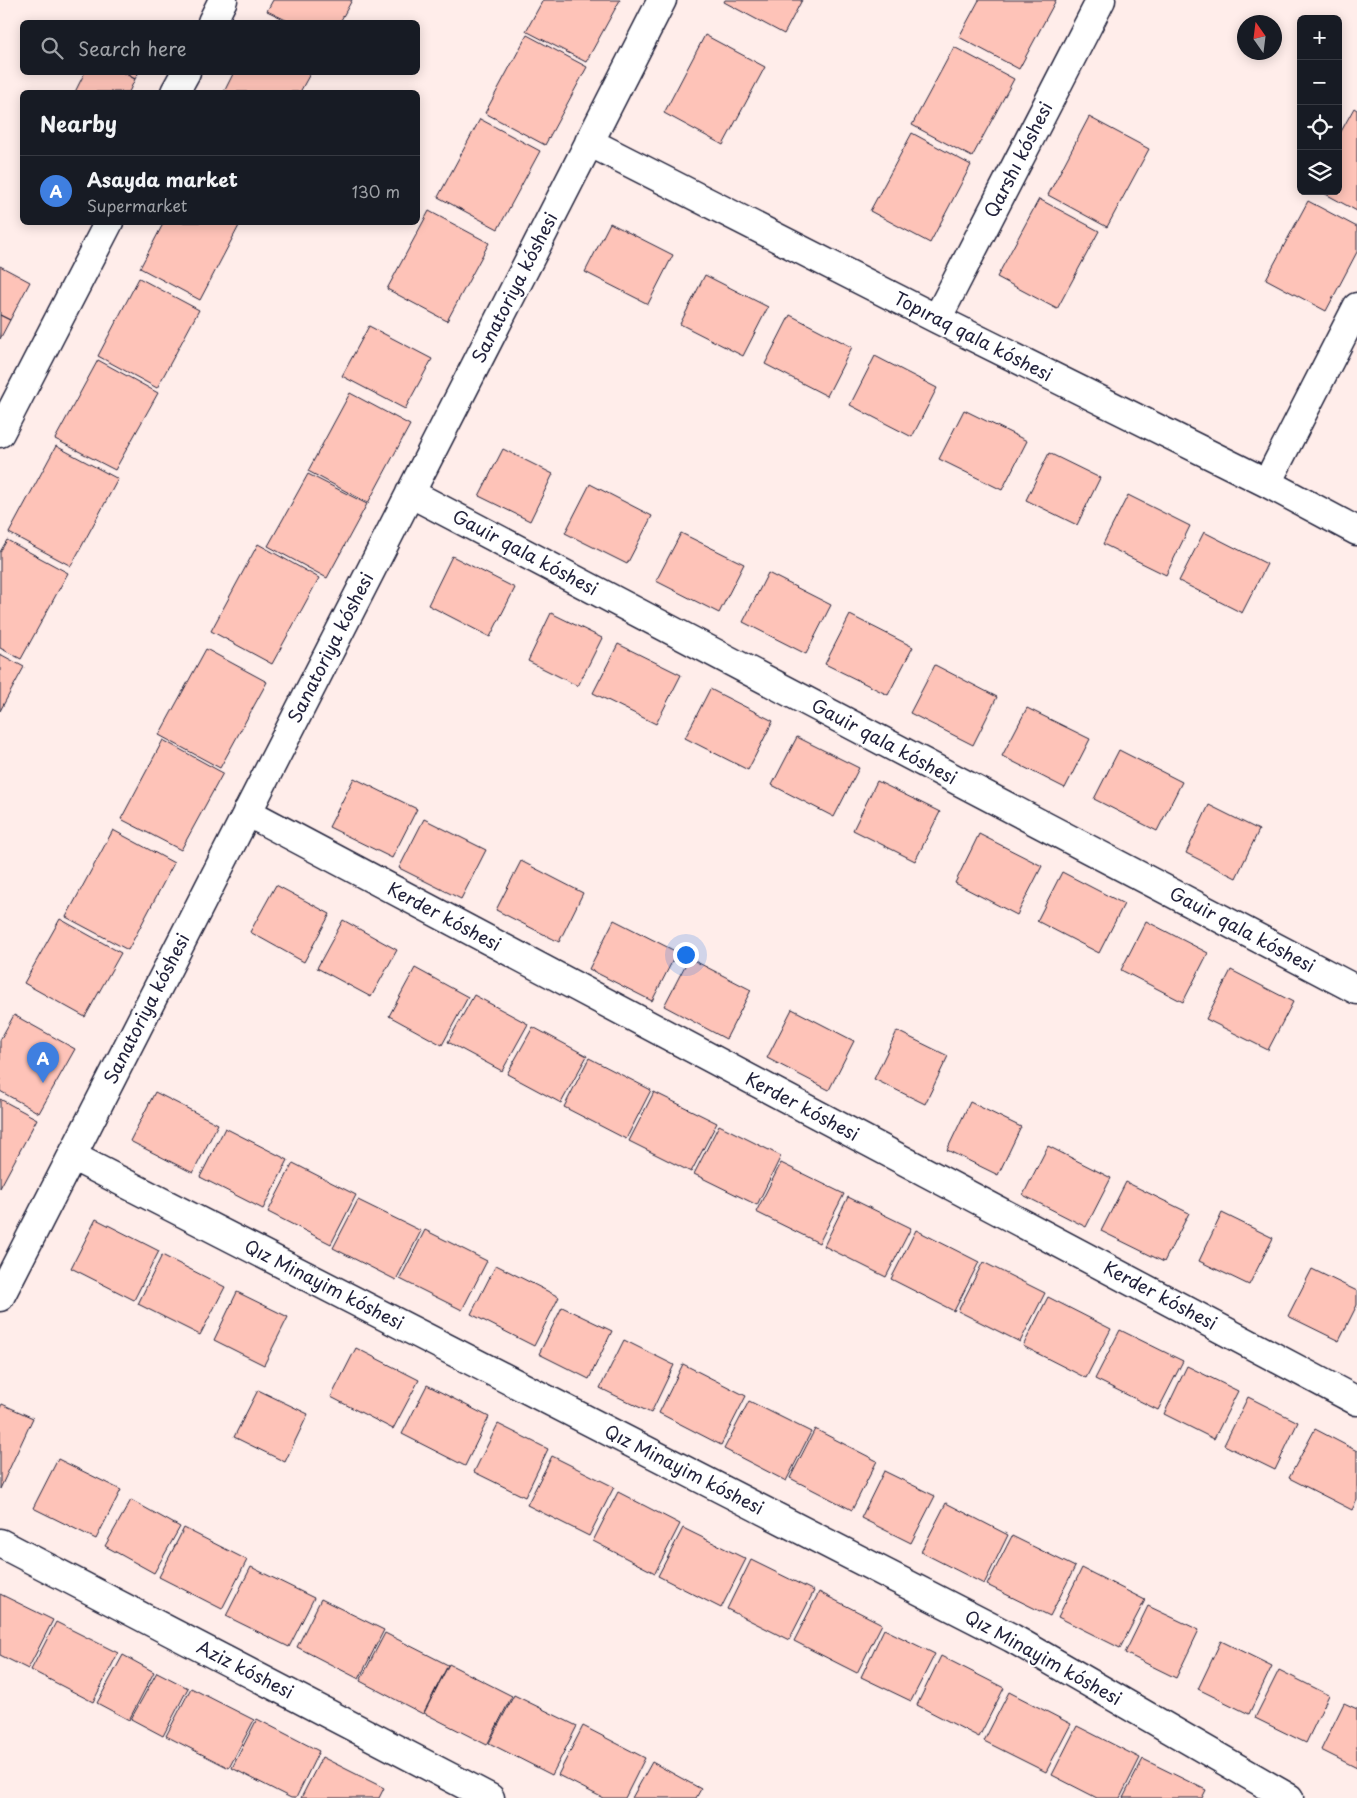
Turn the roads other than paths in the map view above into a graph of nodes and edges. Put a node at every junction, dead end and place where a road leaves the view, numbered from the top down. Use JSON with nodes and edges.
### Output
{"nodes":[{"id":1,"x":223,"y":0,"type":"edge"},
{"id":2,"x":662,"y":0,"type":"edge"},
{"id":3,"x":1100,"y":0,"type":"edge"},
{"id":4,"x":213,"y":20,"type":"edge"},
{"id":5,"x":184,"y":75,"type":"edge"},
{"id":6,"x":177,"y":90,"type":"edge"},
{"id":7,"x":589,"y":142,"type":"junction"},
{"id":8,"x":107,"y":225,"type":"edge"},
{"id":9,"x":1357,"y":307,"type":"edge"},
{"id":10,"x":937,"y":319,"type":"junction"},
{"id":11,"x":0,"y":434,"type":"edge"},
{"id":12,"x":1267,"y":483,"type":"junction"},
{"id":13,"x":410,"y":493,"type":"junction"},
{"id":14,"x":1357,"y":532,"type":"edge"},
{"id":15,"x":247,"y":812,"type":"junction"},
{"id":16,"x":1357,"y":990,"type":"edge"},
{"id":17,"x":72,"y":1156,"type":"junction"},
{"id":18,"x":0,"y":1297,"type":"edge"},
{"id":19,"x":1357,"y":1401,"type":"edge"},
{"id":20,"x":0,"y":1543,"type":"edge"},
{"id":21,"x":490,"y":1798,"type":"edge"},
{"id":22,"x":1289,"y":1798,"type":"edge"}],
"edges":[{"from":1,"to":4,"type":"street"},
{"from":2,"to":7,"type":"street","name":"Sanatoriya kóshesi"},
{"from":3,"to":10,"type":"street","name":"Qarshı kóshesi"},
{"from":5,"to":6,"type":"street"},
{"from":7,"to":10,"type":"street","name":"Topıraq qala kóshesi"},
{"from":7,"to":13,"type":"street","name":"Sanatoriya kóshesi"},
{"from":8,"to":11,"type":"street"},
{"from":9,"to":12,"type":"street"},
{"from":10,"to":12,"type":"street","name":"Topıraq qala kóshesi"},
{"from":12,"to":14,"type":"street","name":"Topıraq qala kóshesi"},
{"from":13,"to":15,"type":"street","name":"Sanatoriya kóshesi"},
{"from":13,"to":16,"type":"street","name":"Gauir qala kóshesi"},
{"from":15,"to":17,"type":"street","name":"Sanatoriya kóshesi"},
{"from":15,"to":19,"type":"street","name":"Kerder kóshesi"},
{"from":17,"to":18,"type":"street","name":"Sanatoriya kóshesi"},
{"from":17,"to":22,"type":"street","name":"Qız Minayim kóshesi"},
{"from":20,"to":21,"type":"street","name":"Aziz kóshesi"}]}
